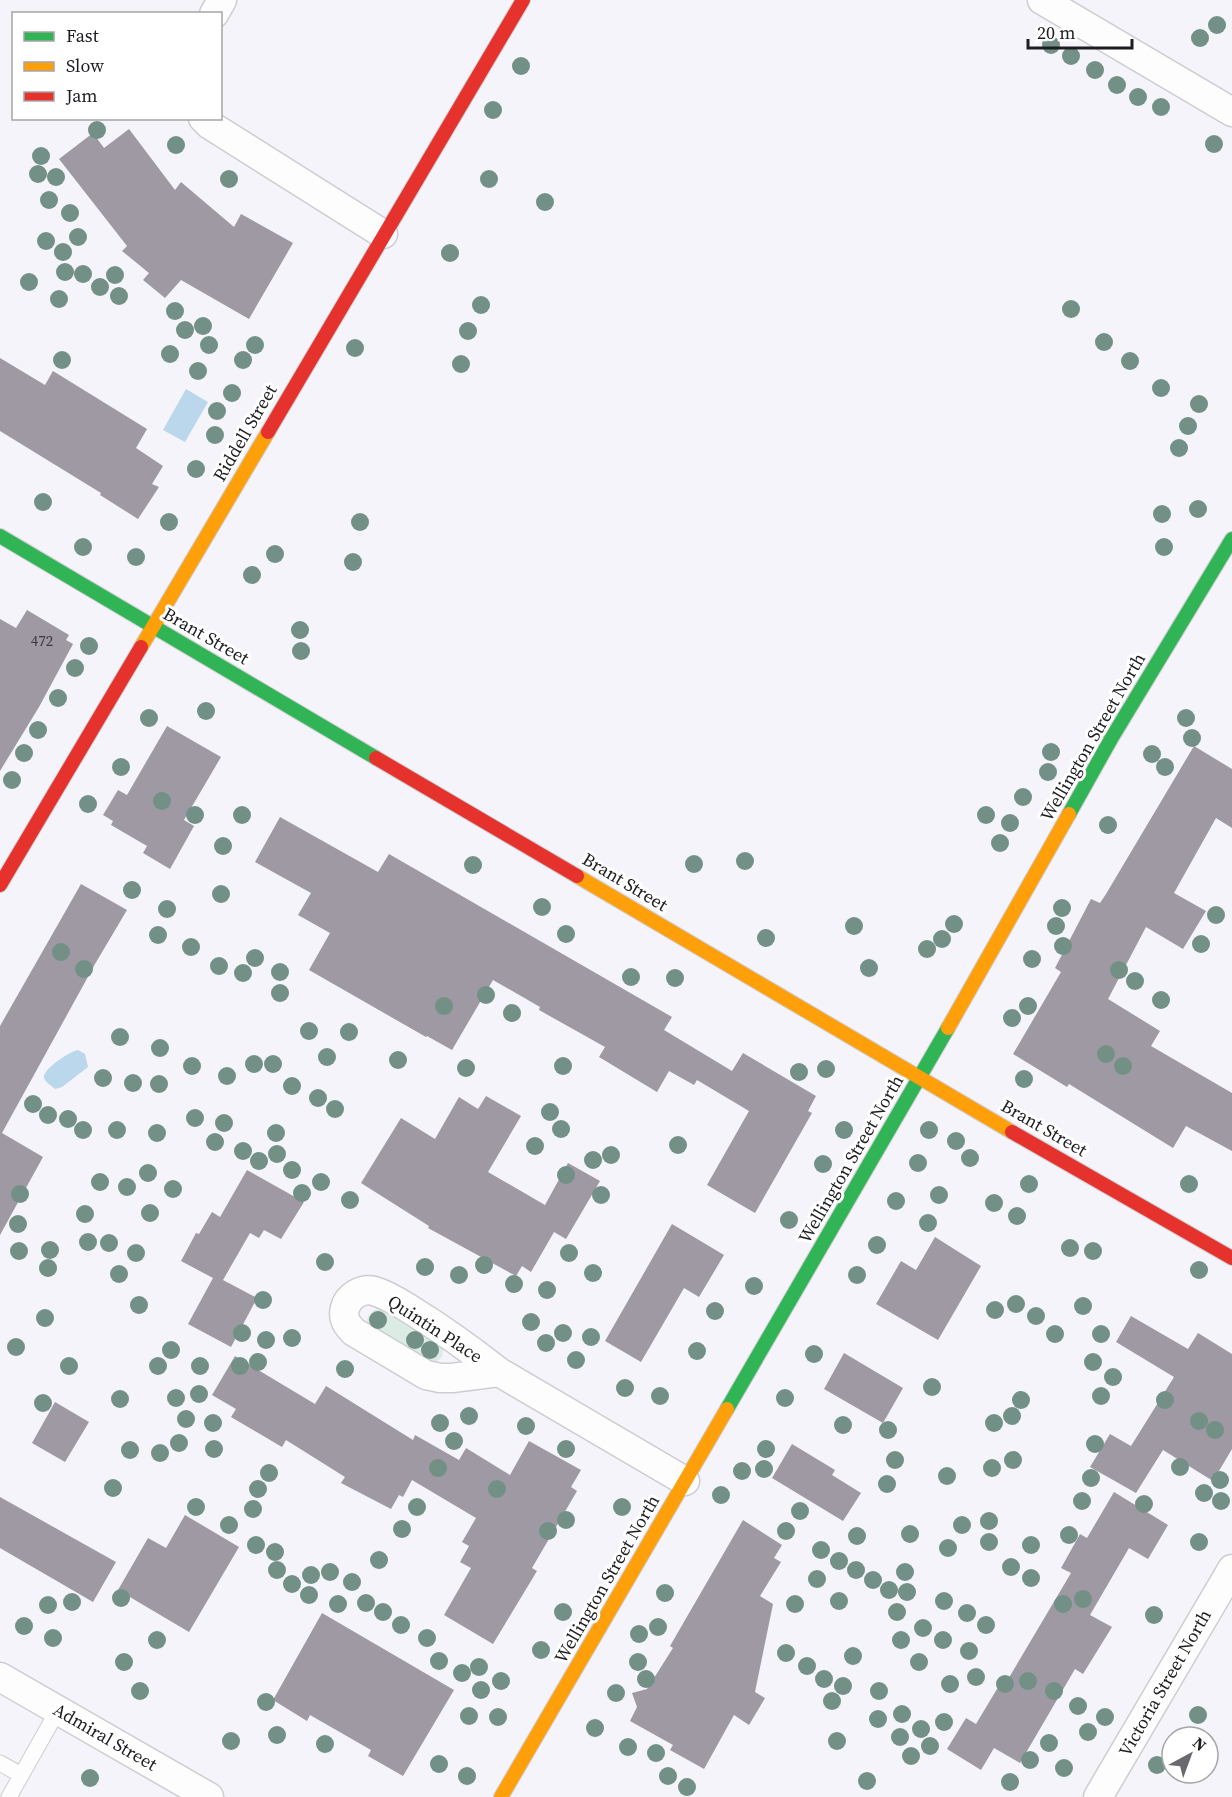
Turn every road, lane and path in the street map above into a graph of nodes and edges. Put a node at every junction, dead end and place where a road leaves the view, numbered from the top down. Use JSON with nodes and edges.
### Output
{"nodes":[{"id":1,"x":523,"y":0,"type":"edge"},
{"id":2,"x":1042,"y":0,"type":"edge"},
{"id":3,"x":1232,"y":112,"type":"edge"},
{"id":4,"x":205,"y":120,"type":"edge"},
{"id":5,"x":383,"y":234,"type":"junction"},
{"id":6,"x":4,"y":539,"type":"edge"},
{"id":7,"x":1232,"y":539,"type":"edge"},
{"id":8,"x":0,"y":556,"type":"edge"},
{"id":9,"x":153,"y":626,"type":"junction"},
{"id":10,"x":0,"y":885,"type":"edge"},
{"id":11,"x":920,"y":1078,"type":"junction"},
{"id":12,"x":1232,"y":1258,"type":"edge"},
{"id":13,"x":499,"y":1372,"type":"junction"},
{"id":14,"x":685,"y":1481,"type":"junction"},
{"id":15,"x":1232,"y":1569,"type":"edge"},
{"id":16,"x":0,"y":1677,"type":"edge"},
{"id":17,"x":58,"y":1710,"type":"junction"},
{"id":18,"x":0,"y":1763,"type":"edge"},
{"id":19,"x":21,"y":1775,"type":"junction"},
{"id":20,"x":9,"y":1797,"type":"edge"},
{"id":21,"x":209,"y":1797,"type":"edge"},
{"id":22,"x":501,"y":1797,"type":"edge"},
{"id":23,"x":1098,"y":1797,"type":"edge"}],
"edges":[{"from":1,"to":5,"type":"street","name":"Riddell Street"},
{"from":2,"to":3,"type":"street"},
{"from":4,"to":5,"type":"street"},
{"from":5,"to":9,"type":"street","name":"Riddell Street"},
{"from":6,"to":8,"type":"lane"},
{"from":6,"to":9,"type":"street","name":"Brant Street"},
{"from":7,"to":11,"type":"street","name":"Wellington Street North"},
{"from":9,"to":10,"type":"street","name":"Riddell Street"},
{"from":9,"to":11,"type":"street","name":"Brant Street"},
{"from":11,"to":12,"type":"street","name":"Brant Street"},
{"from":11,"to":14,"type":"street","name":"Wellington Street North"},
{"from":13,"to":13,"type":"street","name":"Quintin Place"},
{"from":13,"to":14,"type":"street","name":"Quintin Place"},
{"from":14,"to":22,"type":"street","name":"Wellington Street North"},
{"from":15,"to":23,"type":"street","name":"Victoria Street North"},
{"from":16,"to":17,"type":"street","name":"Admiral Street"},
{"from":17,"to":19,"type":"lane"},
{"from":17,"to":21,"type":"street","name":"Admiral Street"},
{"from":18,"to":19,"type":"lane"},
{"from":19,"to":20,"type":"lane"}]}
